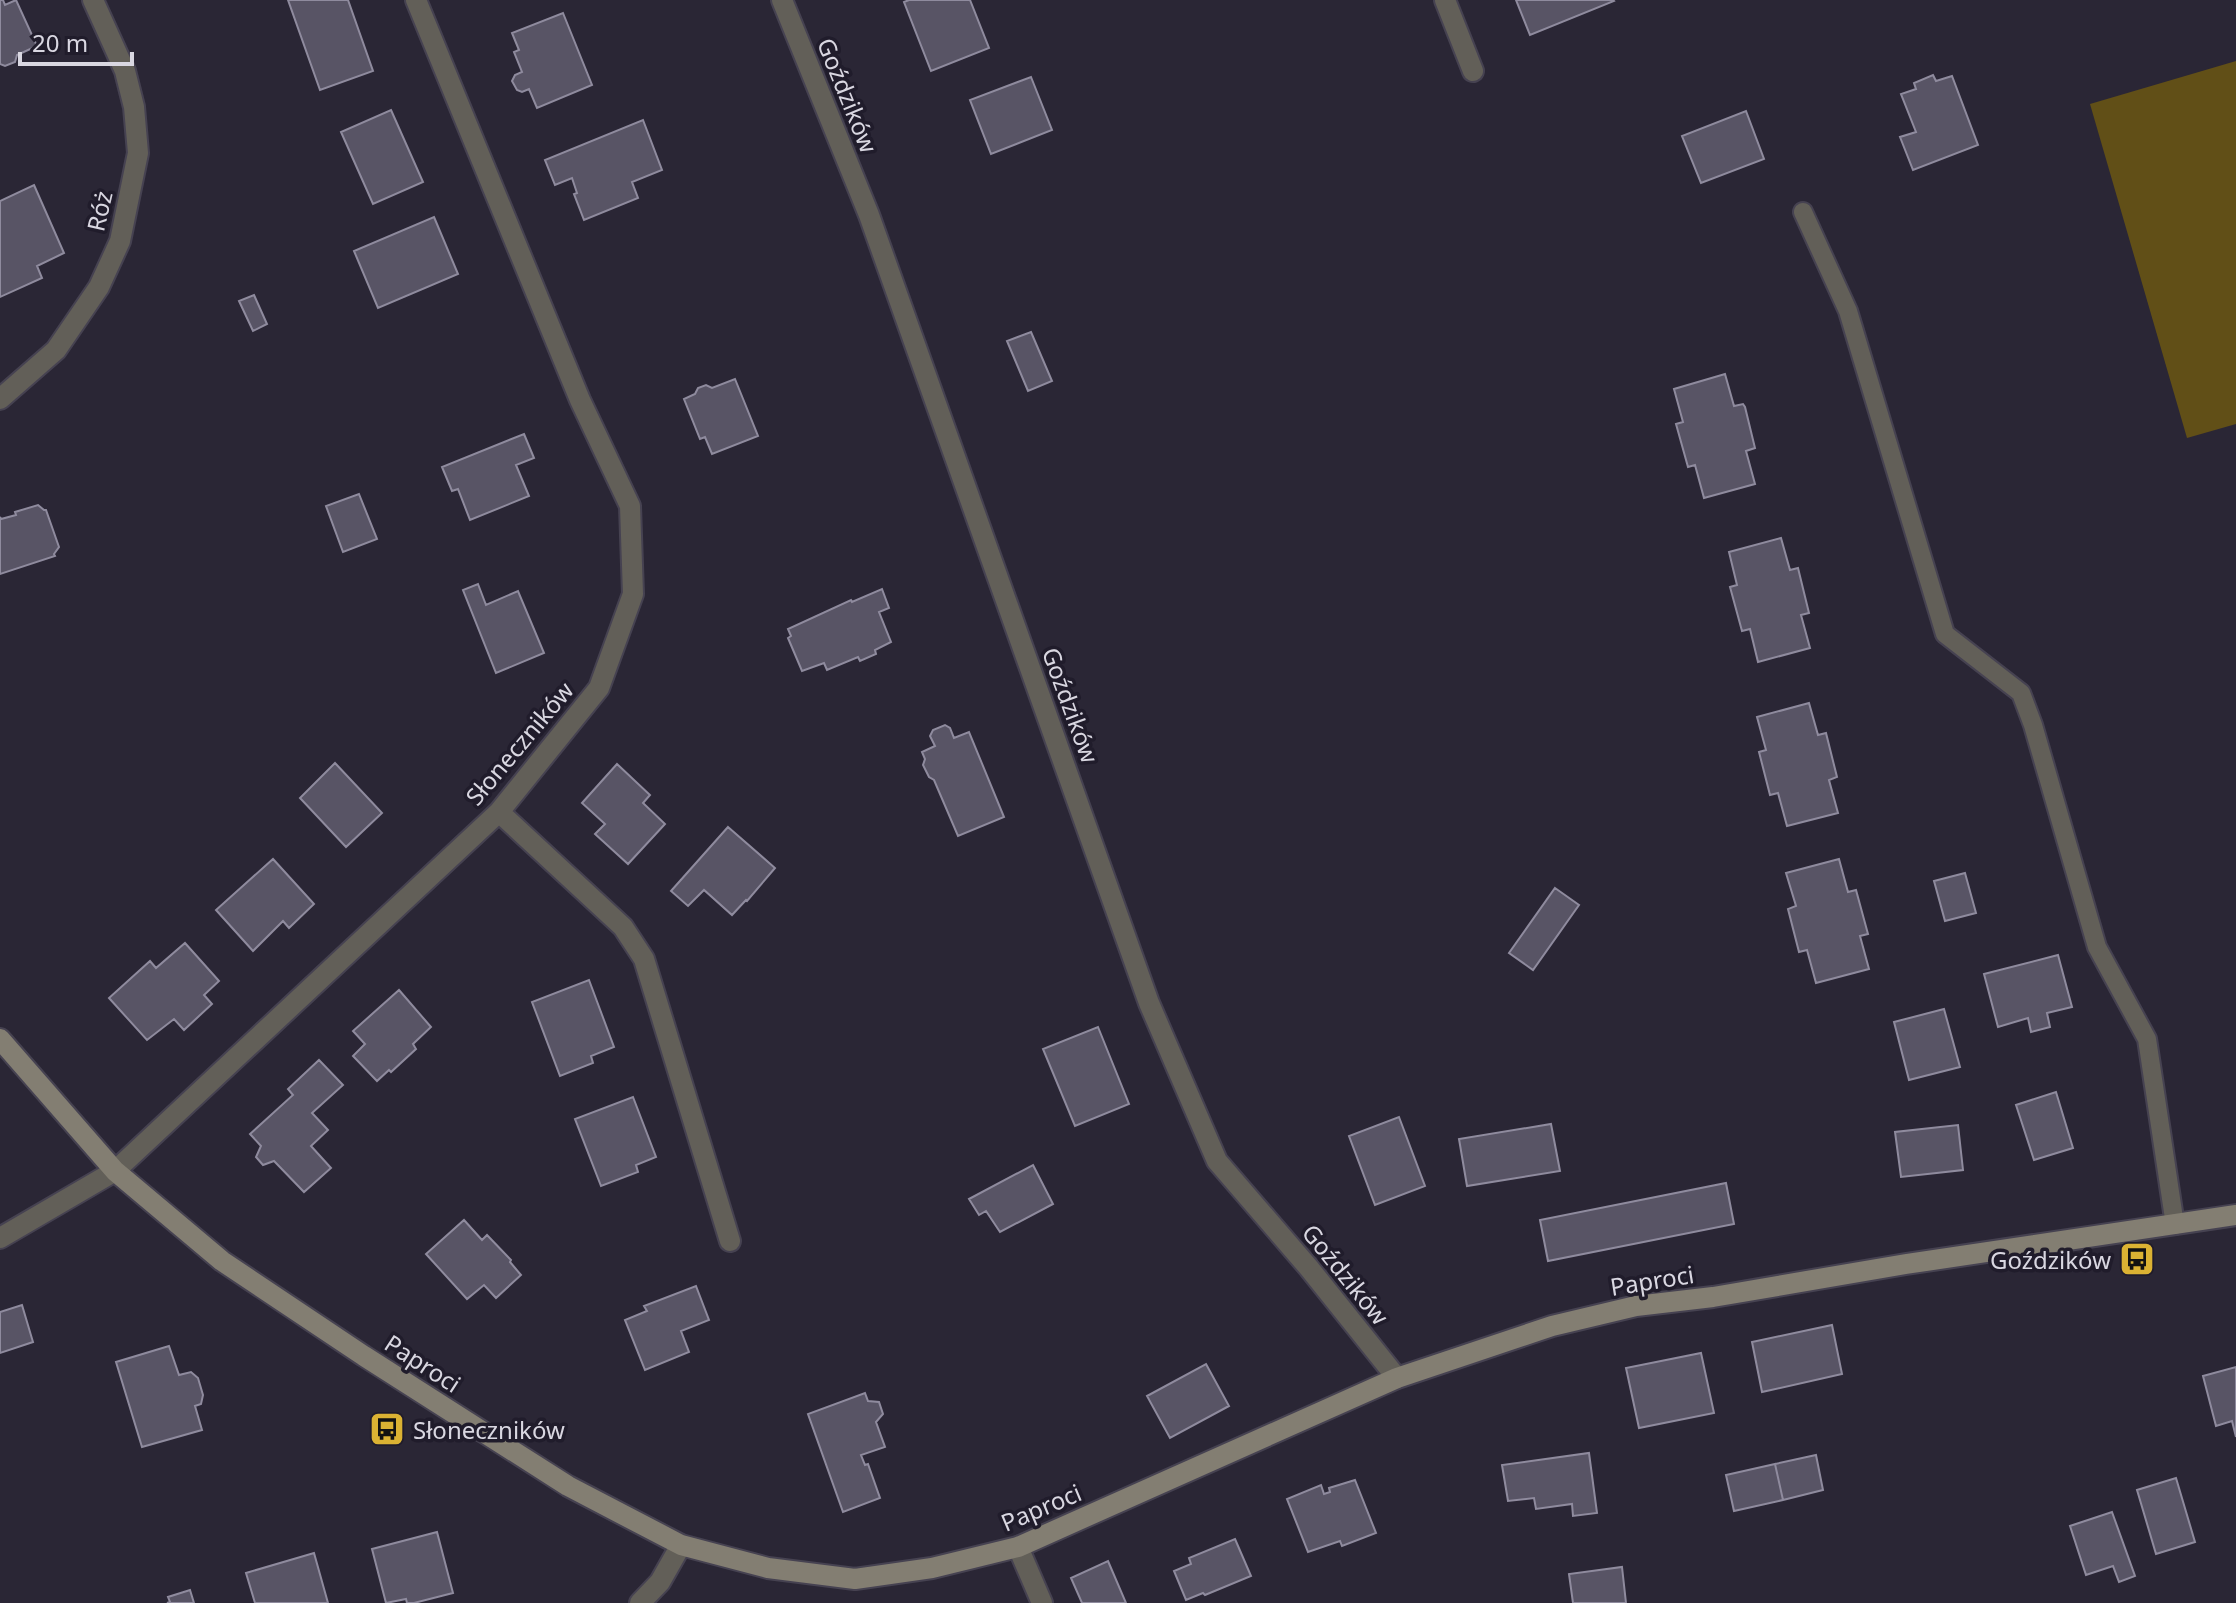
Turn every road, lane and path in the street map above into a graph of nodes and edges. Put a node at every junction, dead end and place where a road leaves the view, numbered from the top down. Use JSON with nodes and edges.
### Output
{"nodes":[{"id":1,"x":93,"y":0,"type":"edge"},
{"id":2,"x":416,"y":0,"type":"edge"},
{"id":3,"x":782,"y":0,"type":"edge"},
{"id":4,"x":1445,"y":0,"type":"edge"},
{"id":5,"x":1473,"y":71,"type":"dead end"},
{"id":6,"x":1803,"y":212,"type":"dead end"},
{"id":7,"x":0,"y":399,"type":"edge"},
{"id":8,"x":499,"y":812,"type":"junction"},
{"id":9,"x":0,"y":1039,"type":"edge"},
{"id":10,"x":115,"y":1171,"type":"junction"},
{"id":11,"x":2236,"y":1215,"type":"edge"},
{"id":12,"x":2175,"y":1225,"type":"junction"},
{"id":13,"x":0,"y":1238,"type":"edge"},
{"id":14,"x":730,"y":1241,"type":"dead end"},
{"id":15,"x":1397,"y":1378,"type":"junction"},
{"id":16,"x":681,"y":1545,"type":"junction"},
{"id":17,"x":1018,"y":1547,"type":"junction"},
{"id":18,"x":640,"y":1603,"type":"edge"},
{"id":19,"x":1042,"y":1603,"type":"edge"}],
"edges":[{"from":1,"to":7,"type":"street","name":"Róż"},
{"from":2,"to":8,"type":"street","name":"Słoneczników"},
{"from":3,"to":15,"type":"street","name":"Goździków"},
{"from":4,"to":5,"type":"street"},
{"from":6,"to":12,"type":"lane"},
{"from":8,"to":10,"type":"street","name":"Słoneczników"},
{"from":8,"to":14,"type":"street"},
{"from":9,"to":10,"type":"street","name":"Paproci"},
{"from":10,"to":13,"type":"street","name":"Słoneczników"},
{"from":10,"to":16,"type":"street","name":"Paproci"},
{"from":11,"to":12,"type":"street","name":"Paproci"},
{"from":12,"to":15,"type":"street","name":"Paproci"},
{"from":15,"to":17,"type":"street","name":"Paproci"},
{"from":16,"to":17,"type":"street","name":"Paproci"},
{"from":16,"to":18,"type":"street"},
{"from":17,"to":19,"type":"street"}]}
